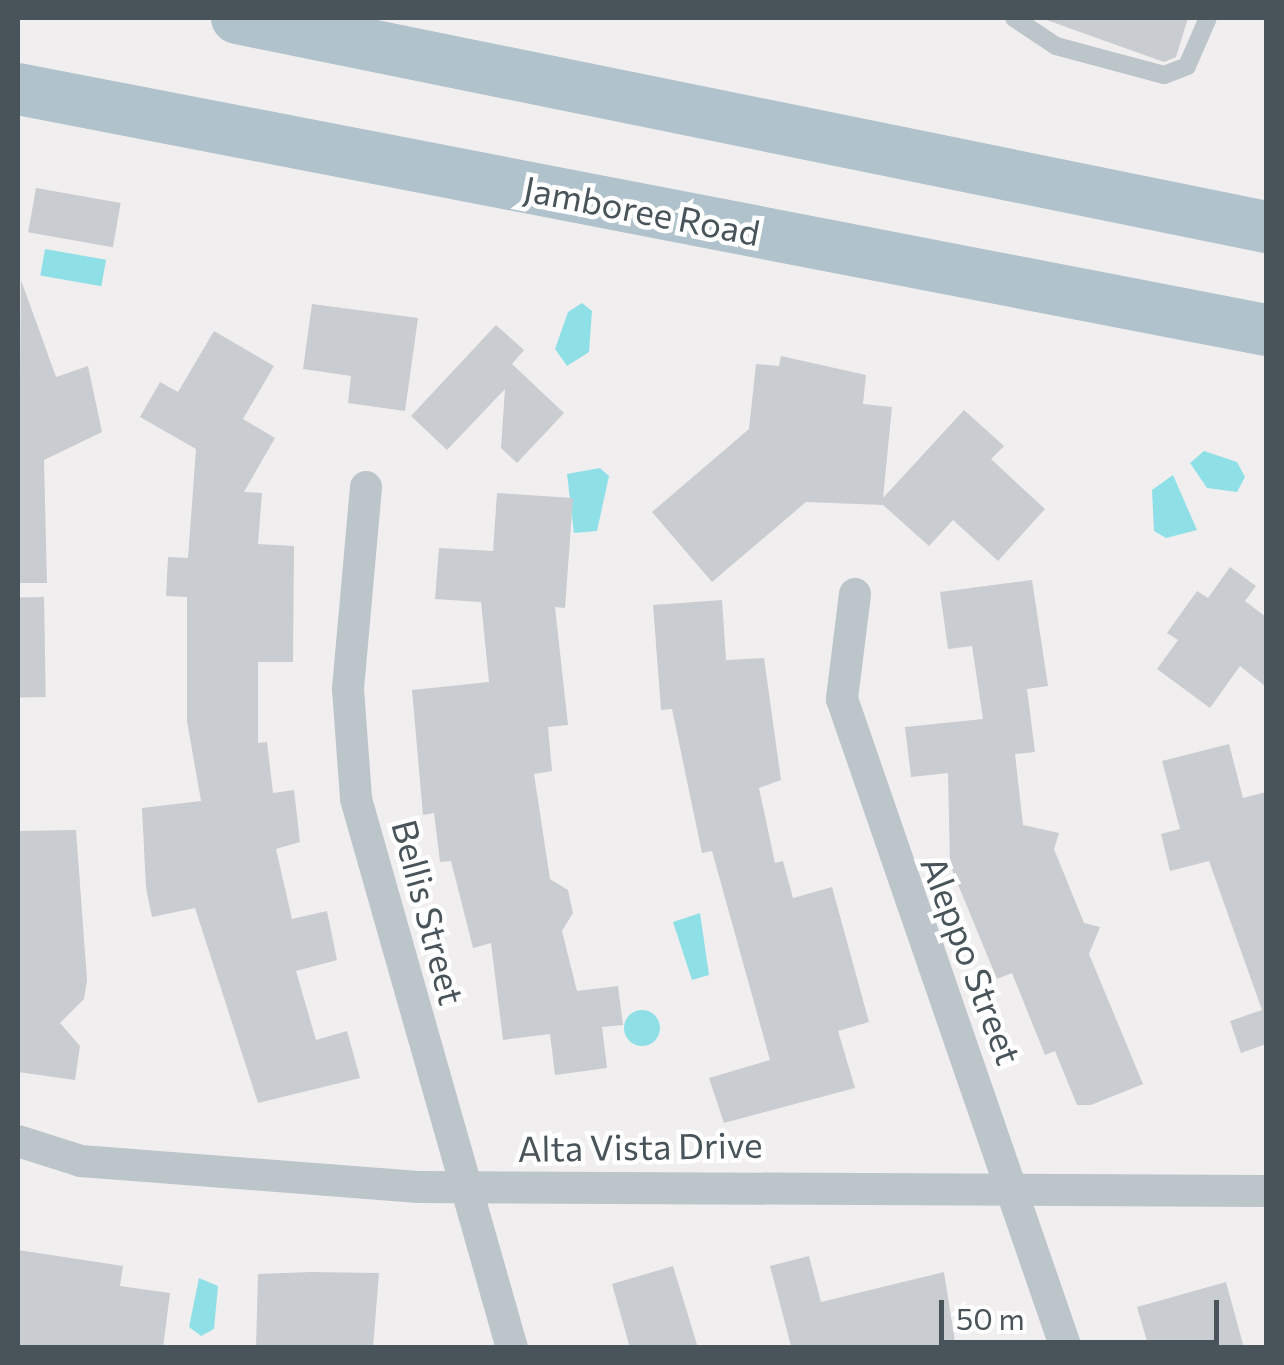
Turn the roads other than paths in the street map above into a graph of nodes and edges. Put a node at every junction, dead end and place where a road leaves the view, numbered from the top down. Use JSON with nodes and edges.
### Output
{"nodes":[{"id":1,"x":238,"y":18,"type":"edge"},
{"id":2,"x":1014,"y":18,"type":"edge"},
{"id":3,"x":1208,"y":18,"type":"edge"},
{"id":4,"x":18,"y":89,"type":"edge"},
{"id":5,"x":1266,"y":228,"type":"edge"},
{"id":6,"x":1266,"y":330,"type":"edge"},
{"id":7,"x":366,"y":486,"type":"dead end"},
{"id":8,"x":856,"y":594,"type":"dead end"},
{"id":9,"x":18,"y":1141,"type":"edge"},
{"id":10,"x":1014,"y":1182,"type":"junction"},
{"id":11,"x":466,"y":1188,"type":"junction"},
{"id":12,"x":1266,"y":1191,"type":"edge"},
{"id":13,"x":512,"y":1348,"type":"edge"},
{"id":14,"x":1066,"y":1348,"type":"edge"}],
"edges":[{"from":1,"to":5,"type":"main road"},
{"from":2,"to":3,"type":"lane"},
{"from":4,"to":6,"type":"main road","name":"Jamboree Road"},
{"from":7,"to":11,"type":"street","name":"Bellis Street"},
{"from":8,"to":10,"type":"street","name":"Aleppo Street"},
{"from":9,"to":11,"type":"street","name":"Alta Vista Drive"},
{"from":10,"to":11,"type":"street","name":"Alta Vista Drive"},
{"from":10,"to":12,"type":"street","name":"Alta Vista Drive"},
{"from":10,"to":14,"type":"street","name":"Aleppo Street"},
{"from":11,"to":13,"type":"street","name":"Bellis Street"}]}
